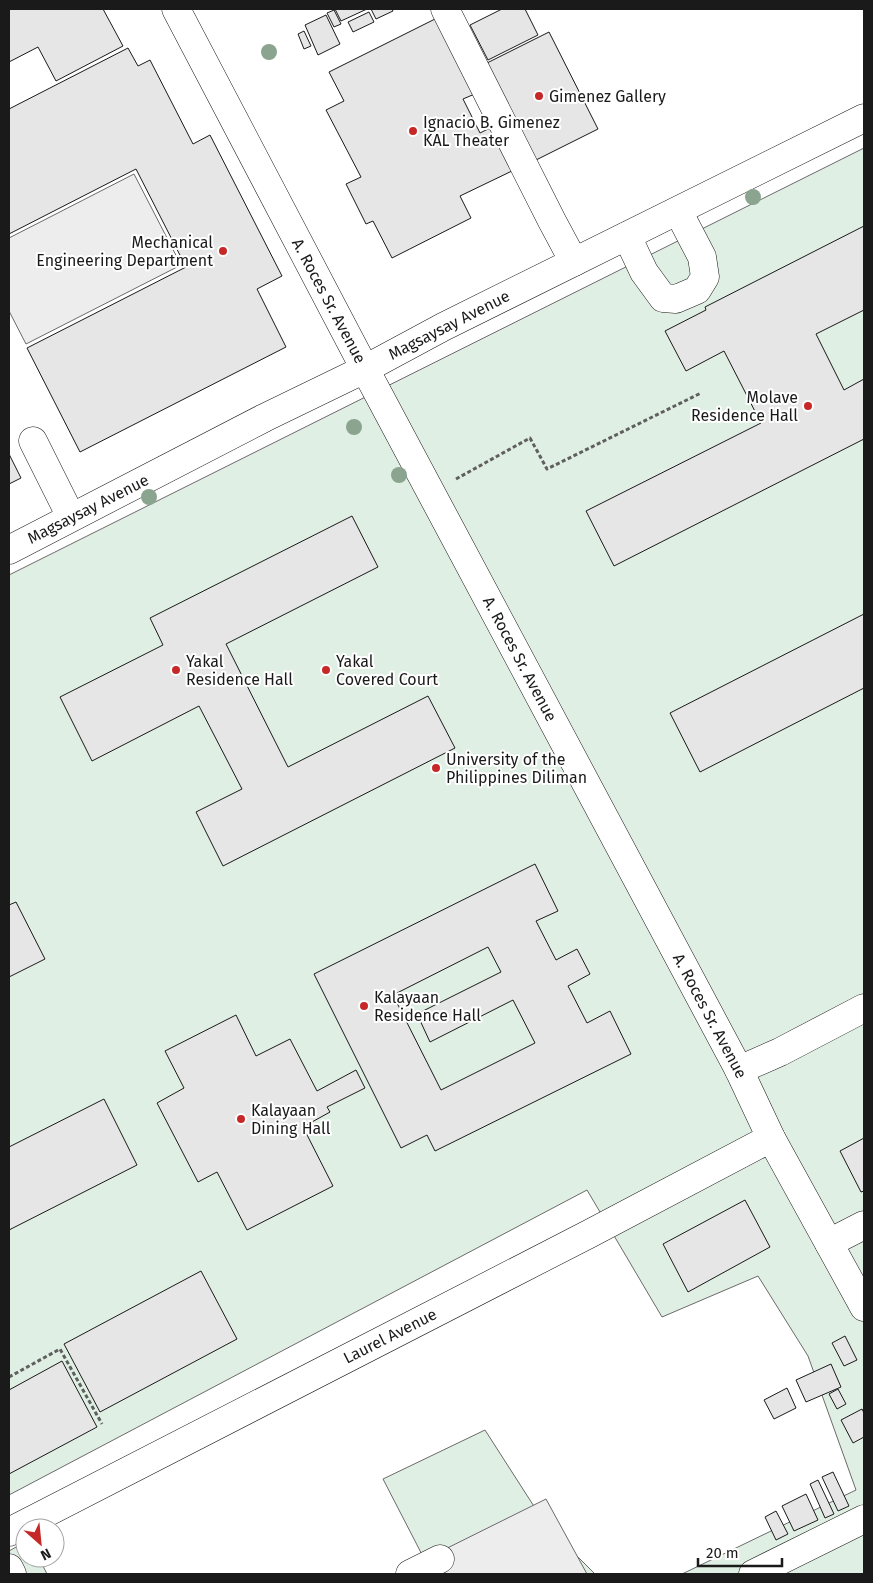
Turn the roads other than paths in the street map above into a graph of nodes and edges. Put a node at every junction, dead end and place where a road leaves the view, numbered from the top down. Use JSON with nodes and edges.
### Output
{"nodes":[{"id":1,"x":176,"y":9,"type":"edge"},
{"id":2,"x":445,"y":9,"type":"edge"},
{"id":3,"x":864,"y":118,"type":"edge"},
{"id":4,"x":678,"y":211,"type":"junction"},
{"id":5,"x":627,"y":236,"type":"junction"},
{"id":6,"x":574,"y":262,"type":"junction"},
{"id":7,"x":365,"y":369,"type":"junction"},
{"id":8,"x":33,"y":441,"type":"dead end"},
{"id":9,"x":71,"y":517,"type":"junction"},
{"id":10,"x":9,"y":550,"type":"edge"},
{"id":11,"x":864,"y":1008,"type":"edge"},
{"id":12,"x":739,"y":1070,"type":"junction"},
{"id":13,"x":772,"y":1138,"type":"junction"},
{"id":14,"x":864,"y":1224,"type":"edge"},
{"id":15,"x":829,"y":1243,"type":"junction"},
{"id":16,"x":864,"y":1307,"type":"edge"},
{"id":17,"x":864,"y":1519,"type":"edge"},
{"id":18,"x":9,"y":1532,"type":"edge"},
{"id":19,"x":440,"y":1559,"type":"dead end"},
{"id":20,"x":9,"y":1568,"type":"edge"},
{"id":21,"x":12,"y":1574,"type":"edge"},
{"id":22,"x":410,"y":1574,"type":"edge"},
{"id":23,"x":753,"y":1574,"type":"edge"}],
"edges":[{"from":1,"to":7,"type":"street","name":"A. Roces Sr. Avenue"},
{"from":2,"to":6,"type":"street"},
{"from":3,"to":4,"type":"street","name":"Magsaysay Avenue"},
{"from":4,"to":5,"type":"street","name":"Magsaysay Avenue"},
{"from":4,"to":5,"type":"street"},
{"from":5,"to":6,"type":"street","name":"Magsaysay Avenue"},
{"from":6,"to":7,"type":"street","name":"Magsaysay Avenue"},
{"from":7,"to":9,"type":"street","name":"Magsaysay Avenue"},
{"from":7,"to":12,"type":"street","name":"A. Roces Sr. Avenue"},
{"from":8,"to":9,"type":"street"},
{"from":9,"to":10,"type":"street","name":"Magsaysay Avenue"},
{"from":11,"to":12,"type":"street"},
{"from":12,"to":13,"type":"street","name":"A. Roces Sr. Avenue"},
{"from":13,"to":15,"type":"street","name":"A. Roces Sr. Avenue"},
{"from":13,"to":18,"type":"street","name":"Laurel Avenue"},
{"from":14,"to":15,"type":"street"},
{"from":15,"to":16,"type":"street","name":"A. Roces Sr. Avenue"},
{"from":17,"to":23,"type":"street"},
{"from":19,"to":22,"type":"street"},
{"from":20,"to":21,"type":"street"}]}
